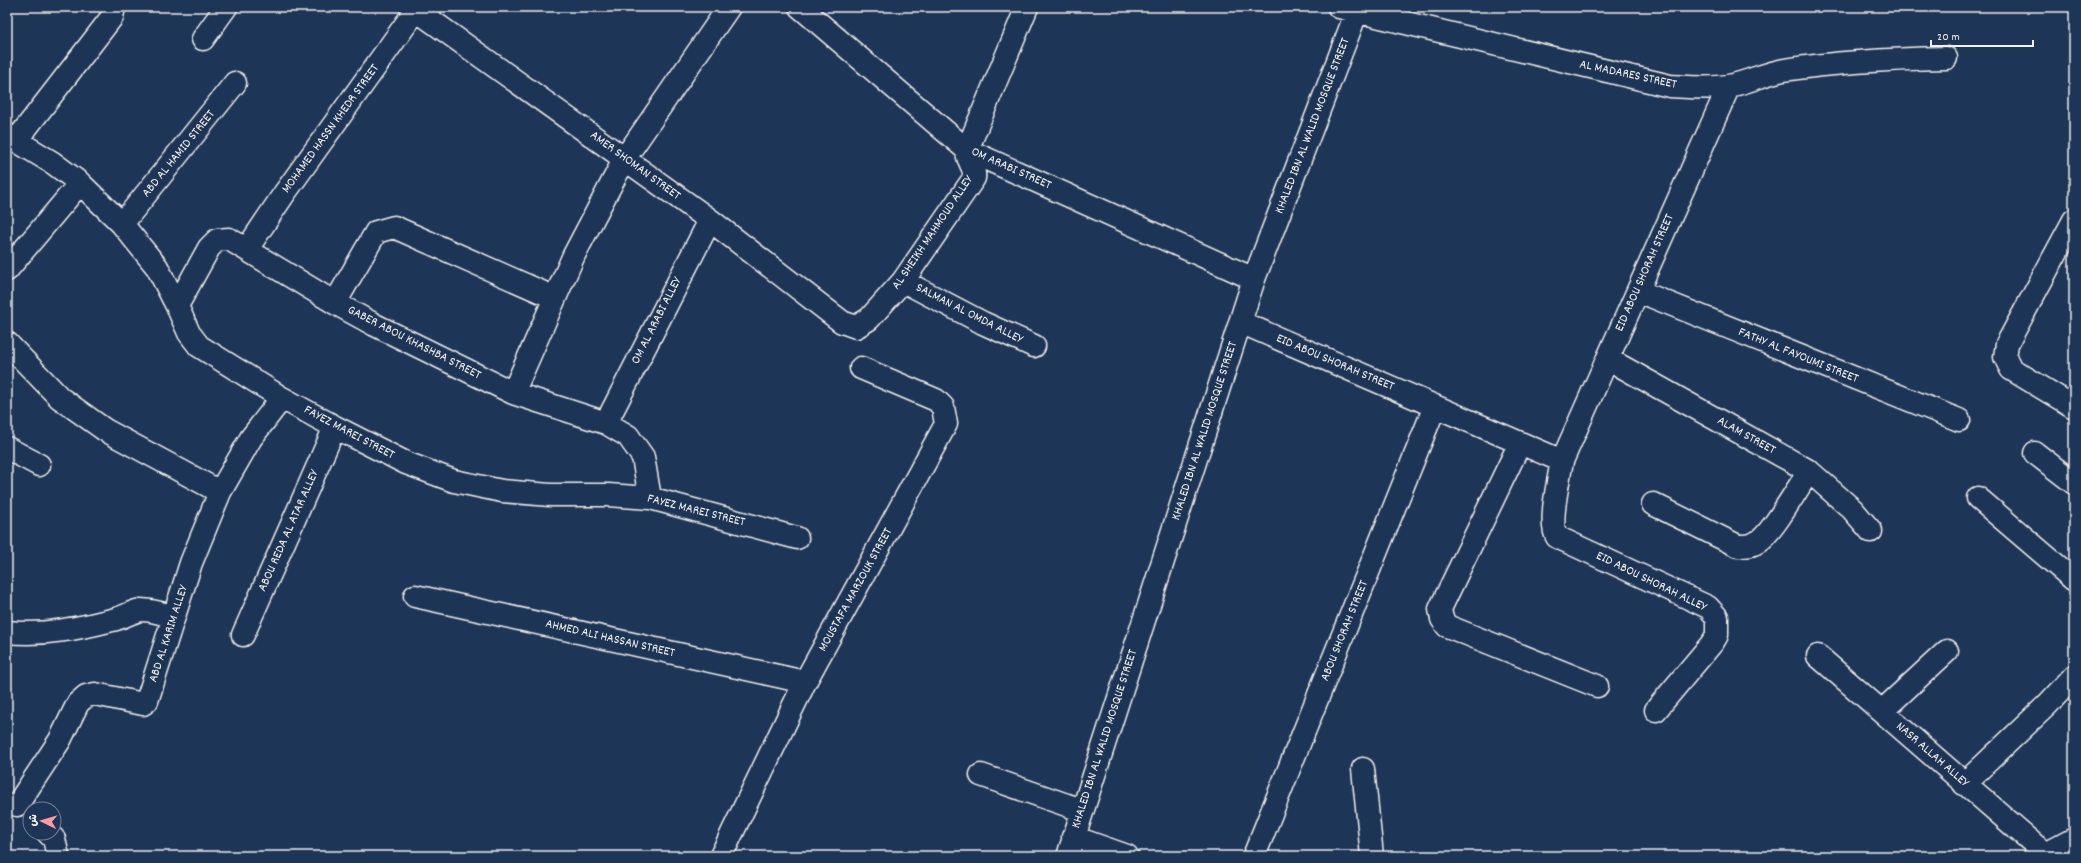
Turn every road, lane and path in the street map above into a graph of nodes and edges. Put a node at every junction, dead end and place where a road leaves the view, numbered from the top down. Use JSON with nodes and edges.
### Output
{"nodes":[{"id":1,"x":114,"y":7,"type":"edge"},
{"id":2,"x":226,"y":7,"type":"edge"},
{"id":3,"x":729,"y":7,"type":"edge"},
{"id":4,"x":800,"y":7,"type":"edge"},
{"id":5,"x":1027,"y":7,"type":"edge"},
{"id":6,"x":414,"y":9,"type":"edge"},
{"id":7,"x":1348,"y":9,"type":"edge"},
{"id":8,"x":203,"y":39,"type":"dead end"},
{"id":9,"x":1946,"y":58,"type":"dead end"},
{"id":10,"x":235,"y":83,"type":"dead end"},
{"id":11,"x":1729,"y":86,"type":"junction"},
{"id":12,"x":12,"y":138,"type":"edge"},
{"id":13,"x":967,"y":150,"type":"junction"},
{"id":14,"x":625,"y":158,"type":"junction"},
{"id":15,"x":80,"y":182,"type":"junction"},
{"id":16,"x":710,"y":220,"type":"junction"},
{"id":17,"x":2074,"y":220,"type":"edge"},
{"id":18,"x":122,"y":224,"type":"junction"},
{"id":19,"x":247,"y":249,"type":"junction"},
{"id":20,"x":7,"y":270,"type":"edge"},
{"id":21,"x":1254,"y":279,"type":"junction"},
{"id":22,"x":903,"y":281,"type":"junction"},
{"id":23,"x":1638,"y":291,"type":"junction"},
{"id":24,"x":554,"y":298,"type":"junction"},
{"id":25,"x":335,"y":303,"type":"junction"},
{"id":26,"x":178,"y":306,"type":"junction"},
{"id":27,"x":1240,"y":322,"type":"junction"},
{"id":28,"x":856,"y":327,"type":"joint"},
{"id":29,"x":7,"y":343,"type":"edge"},
{"id":30,"x":1034,"y":346,"type":"dead end"},
{"id":31,"x":1608,"y":359,"type":"junction"},
{"id":32,"x":861,"y":368,"type":"dead end"},
{"id":33,"x":513,"y":393,"type":"junction"},
{"id":34,"x":282,"y":398,"type":"junction"},
{"id":35,"x":1435,"y":406,"type":"junction"},
{"id":36,"x":2074,"y":407,"type":"edge"},
{"id":37,"x":1959,"y":420,"type":"dead end"},
{"id":38,"x":606,"y":423,"type":"junction"},
{"id":39,"x":335,"y":427,"type":"junction"},
{"id":40,"x":1520,"y":443,"type":"junction"},
{"id":41,"x":7,"y":448,"type":"edge"},
{"id":42,"x":2035,"y":453,"type":"dead end"},
{"id":43,"x":1562,"y":461,"type":"junction"},
{"id":44,"x":39,"y":465,"type":"dead end"},
{"id":45,"x":1809,"y":471,"type":"junction"},
{"id":46,"x":2074,"y":483,"type":"edge"},
{"id":47,"x":220,"y":492,"type":"junction"},
{"id":48,"x":650,"y":498,"type":"junction"},
{"id":49,"x":1978,"y":498,"type":"dead end"},
{"id":50,"x":1653,"y":504,"type":"dead end"},
{"id":51,"x":1554,"y":524,"type":"joint"},
{"id":52,"x":1871,"y":531,"type":"dead end"},
{"id":53,"x":797,"y":538,"type":"dead end"},
{"id":54,"x":2074,"y":580,"type":"edge"},
{"id":55,"x":415,"y":596,"type":"dead end"},
{"id":56,"x":174,"y":617,"type":"junction"},
{"id":57,"x":7,"y":632,"type":"edge"},
{"id":58,"x":243,"y":635,"type":"dead end"},
{"id":59,"x":1947,"y":651,"type":"dead end"},
{"id":60,"x":1818,"y":656,"type":"dead end"},
{"id":61,"x":2074,"y":676,"type":"edge"},
{"id":62,"x":805,"y":682,"type":"junction"},
{"id":63,"x":1597,"y":686,"type":"dead end"},
{"id":64,"x":1656,"y":710,"type":"dead end"},
{"id":65,"x":1882,"y":711,"type":"junction"},
{"id":66,"x":1364,"y":769,"type":"dead end"},
{"id":67,"x":982,"y":775,"type":"dead end"},
{"id":68,"x":1964,"y":784,"type":"junction"},
{"id":69,"x":18,"y":807,"type":"edge"},
{"id":70,"x":1082,"y":810,"type":"junction"},
{"id":71,"x":2074,"y":839,"type":"edge"},
{"id":72,"x":54,"y":841,"type":"edge"},
{"id":73,"x":1071,"y":846,"type":"edge"},
{"id":74,"x":2044,"y":855,"type":"edge"},
{"id":75,"x":58,"y":856,"type":"edge"},
{"id":76,"x":721,"y":856,"type":"edge"},
{"id":77,"x":1127,"y":856,"type":"edge"},
{"id":78,"x":1254,"y":856,"type":"edge"},
{"id":79,"x":1372,"y":856,"type":"edge"}],
"edges":[{"from":1,"to":12,"type":"street"},
{"from":2,"to":8,"type":"street"},
{"from":3,"to":14,"type":"street"},
{"from":4,"to":13,"type":"street","name":"OM ARABI STREET"},
{"from":5,"to":13,"type":"street"},
{"from":6,"to":14,"type":"street","name":"AMER SHOMAN STREET"},
{"from":6,"to":19,"type":"street","name":"MOHAMED HASSN KHEDR STREET"},
{"from":7,"to":11,"type":"street","name":"AL MADARES STREET"},
{"from":7,"to":21,"type":"street","name":"KHALED IBN AL WALID MOSQUE STREET"},
{"from":9,"to":11,"type":"street","name":"AL MADARES STREET"},
{"from":10,"to":18,"type":"street","name":"ABD AL HAMID STREET"},
{"from":11,"to":23,"type":"street","name":"EID ABOU SHORAH STREET"},
{"from":12,"to":15,"type":"street","name":"FAYEZ MAREI STREET"},
{"from":13,"to":21,"type":"street","name":"OM ARABI STREET"},
{"from":13,"to":22,"type":"street","name":"AL SHEIKH MAHMOUD ALLEY"},
{"from":14,"to":16,"type":"street","name":"AMER SHOMAN STREET"},
{"from":14,"to":24,"type":"street"},
{"from":15,"to":18,"type":"street","name":"FAYEZ MAREI STREET"},
{"from":15,"to":20,"type":"street"},
{"from":16,"to":28,"type":"street","name":"AMER SHOMAN STREET"},
{"from":16,"to":38,"type":"street","name":"OM AL ARABI ALLEY"},
{"from":17,"to":36,"type":"street"},
{"from":18,"to":26,"type":"street","name":"FAYEZ MAREI STREET"},
{"from":19,"to":25,"type":"street","name":"GABER ABOU KHASHBA STREET"},
{"from":19,"to":26,"type":"street","name":"GABER ABOU KHASHBA STREET"},
{"from":21,"to":27,"type":"street","name":"KHALED IBN AL WALID MOSQUE STREET"},
{"from":22,"to":28,"type":"street","name":"AL SHEIKH MAHMOUD ALLEY"},
{"from":22,"to":30,"type":"street","name":"SALMAN AL OMDA ALLEY"},
{"from":23,"to":31,"type":"street","name":"EID ABOU SHORAH STREET"},
{"from":23,"to":37,"type":"street","name":"FATHY AL FAYOUMI STREET"},
{"from":24,"to":25,"type":"street"},
{"from":24,"to":33,"type":"street"},
{"from":25,"to":33,"type":"street","name":"GABER ABOU KHASHBA STREET"},
{"from":26,"to":34,"type":"street","name":"FAYEZ MAREI STREET"},
{"from":27,"to":35,"type":"street","name":"EID ABOU SHORAH STREET"},
{"from":27,"to":70,"type":"street","name":"KHALED IBN AL WALID MOSQUE STREET"},
{"from":29,"to":47,"type":"street"},
{"from":31,"to":43,"type":"street","name":"EID ABOU SHORAH STREET"},
{"from":31,"to":45,"type":"street","name":"ALAM STREET"},
{"from":32,"to":62,"type":"street","name":"MOUSTAFA MARZOUK STREET"},
{"from":33,"to":38,"type":"street","name":"GABER ABOU KHASHBA STREET"},
{"from":34,"to":39,"type":"street","name":"FAYEZ MAREI STREET"},
{"from":34,"to":47,"type":"street","name":"ABD AL KARIM ALLEY"},
{"from":35,"to":40,"type":"street","name":"EID ABOU SHORAH STREET"},
{"from":35,"to":78,"type":"street","name":"ABOU SHORAH STREET"},
{"from":38,"to":48,"type":"street","name":"GABER ABOU KHASHBA STREET"},
{"from":39,"to":48,"type":"street","name":"FAYEZ MAREI STREET"},
{"from":39,"to":58,"type":"street","name":"ABOU REDA AL ATAR ALLEY"},
{"from":40,"to":43,"type":"street","name":"EID ABOU SHORAH STREET"},
{"from":40,"to":63,"type":"street"},
{"from":41,"to":44,"type":"street"},
{"from":42,"to":46,"type":"street"},
{"from":43,"to":51,"type":"street","name":"EID ABOU SHORAH STREET"},
{"from":45,"to":50,"type":"street"},
{"from":45,"to":52,"type":"street","name":"ALAM STREET"},
{"from":47,"to":56,"type":"street","name":"ABD AL KARIM ALLEY"},
{"from":48,"to":53,"type":"street","name":"FAYEZ MAREI STREET"},
{"from":49,"to":54,"type":"street"},
{"from":51,"to":64,"type":"street","name":"EID ABOU SHORAH ALLEY"},
{"from":55,"to":62,"type":"street","name":"AHMED ALI HASSAN STREET"},
{"from":56,"to":57,"type":"street"},
{"from":56,"to":69,"type":"street","name":"ABD AL KARIM ALLEY"},
{"from":59,"to":65,"type":"street"},
{"from":60,"to":65,"type":"street","name":"NASR ALLAH ALLEY"},
{"from":61,"to":68,"type":"street"},
{"from":62,"to":76,"type":"street","name":"MOUSTAFA MARZOUK STREET"},
{"from":65,"to":68,"type":"street","name":"NASR ALLAH ALLEY"},
{"from":66,"to":79,"type":"street"},
{"from":67,"to":70,"type":"street"},
{"from":68,"to":74,"type":"street","name":"NASR ALLAH ALLEY"},
{"from":70,"to":73,"type":"street","name":"KHALED IBN AL WALID MOSQUE STREET"},
{"from":71,"to":74,"type":"street"},
{"from":72,"to":75,"type":"street"},
{"from":73,"to":77,"type":"street"}]}
